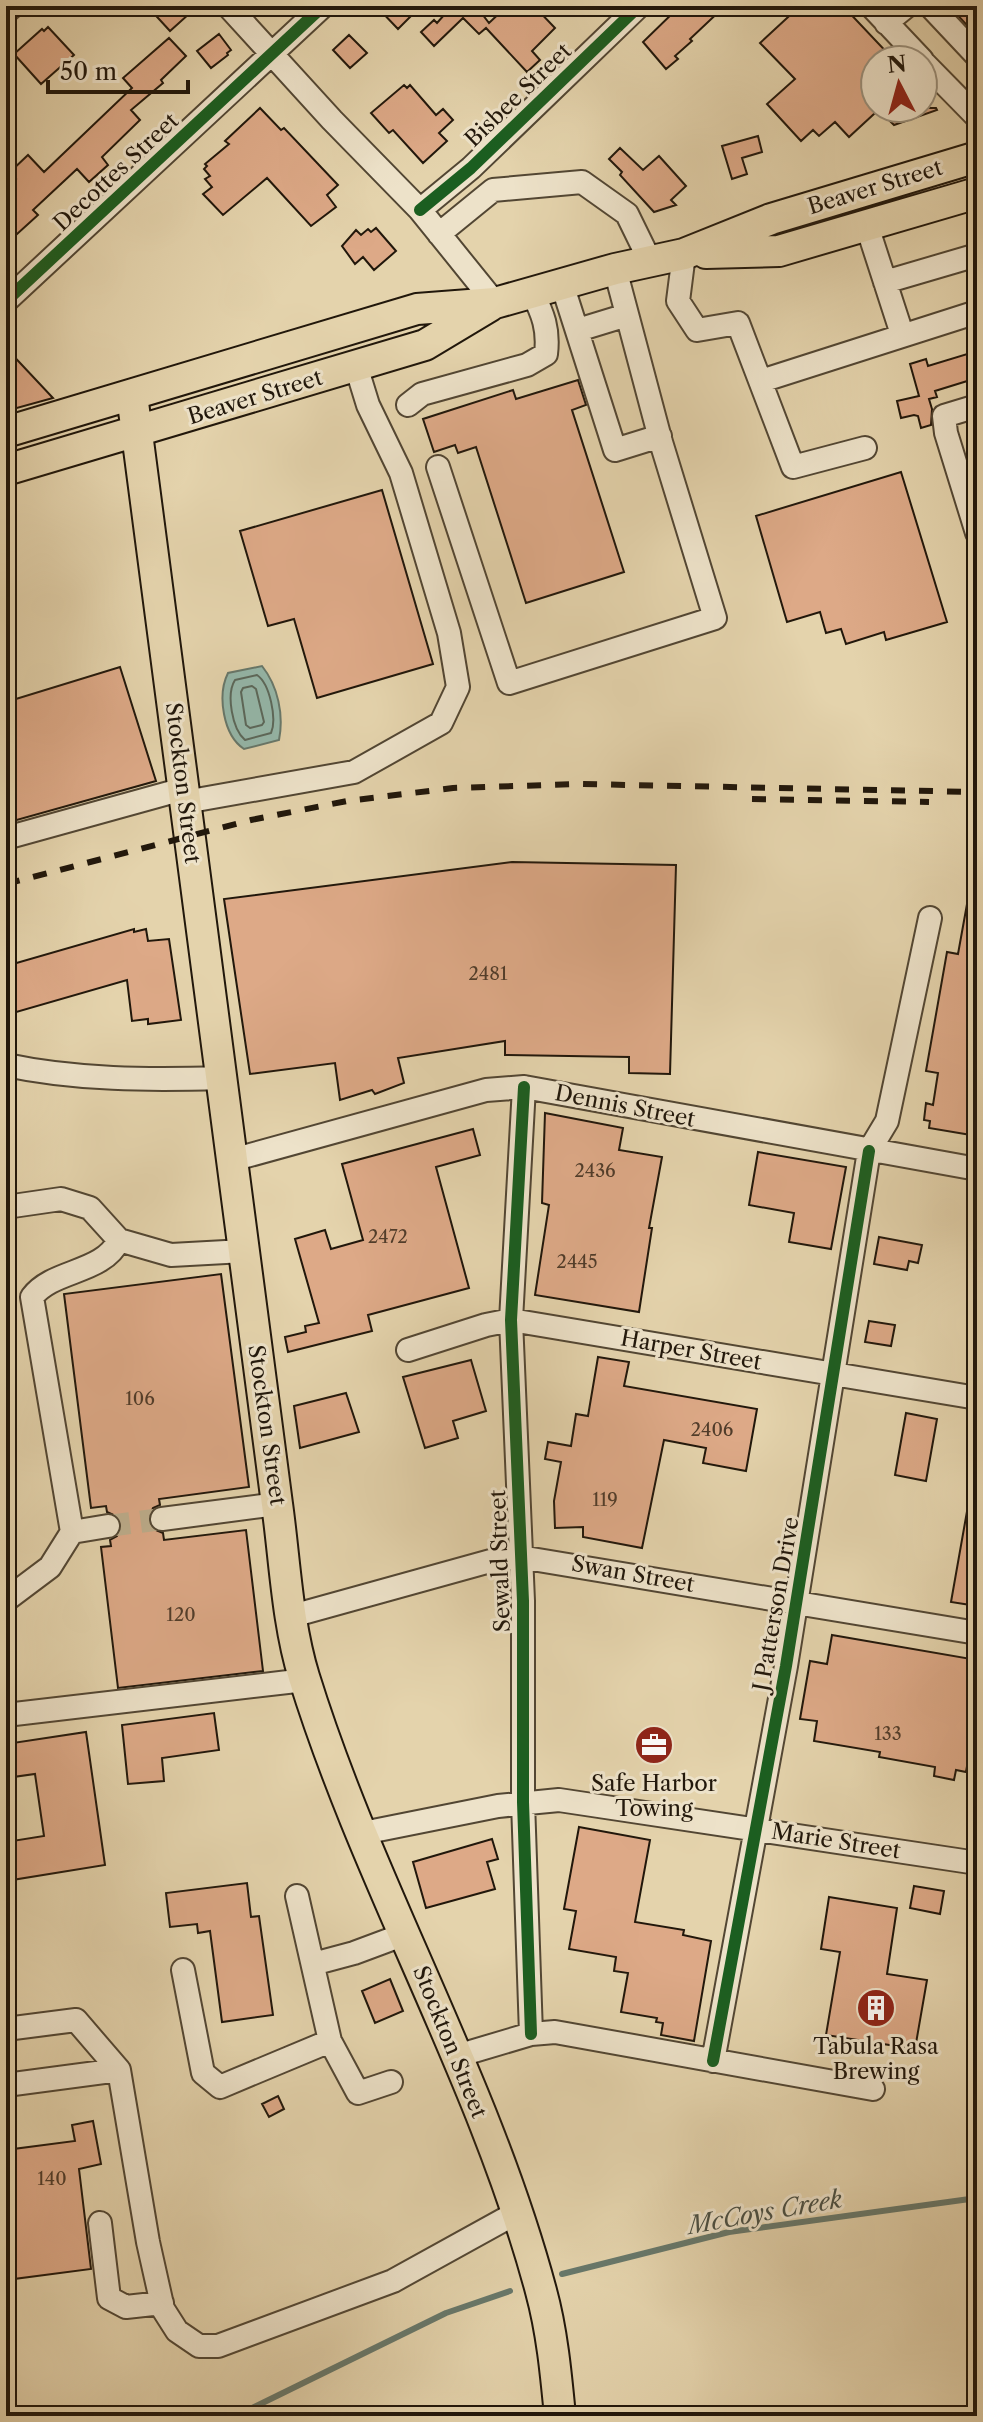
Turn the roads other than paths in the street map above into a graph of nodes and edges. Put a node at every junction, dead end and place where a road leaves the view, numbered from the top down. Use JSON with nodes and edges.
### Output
{"nodes":[{"id":1,"x":13,"y":6,"type":"edge"},
{"id":2,"x":228,"y":6,"type":"edge"},
{"id":3,"x":323,"y":6,"type":"edge"},
{"id":4,"x":639,"y":6,"type":"edge"},
{"id":5,"x":907,"y":6,"type":"edge"},
{"id":6,"x":930,"y":6,"type":"edge"},
{"id":7,"x":6,"y":12,"type":"edge"},
{"id":8,"x":878,"y":14,"type":"edge"},
{"id":9,"x":906,"y":44,"type":"edge"},
{"id":10,"x":272,"y":54,"type":"junction"},
{"id":11,"x":977,"y":56,"type":"edge"},
{"id":12,"x":939,"y":77,"type":"edge"},
{"id":13,"x":975,"y":111,"type":"edge"},
{"id":14,"x":977,"y":157,"type":"edge"},
{"id":15,"x":471,"y":168,"type":"junction"},
{"id":16,"x":493,"y":190,"type":"junction"},
{"id":17,"x":977,"y":193,"type":"edge"},
{"id":18,"x":420,"y":210,"type":"junction"},
{"id":19,"x":867,"y":226,"type":"junction"},
{"id":20,"x":439,"y":234,"type":"junction"},
{"id":21,"x":684,"y":254,"type":"junction"},
{"id":22,"x":977,"y":255,"type":"edge"},
{"id":23,"x":650,"y":261,"type":"junction"},
{"id":24,"x":615,"y":269,"type":"junction"},
{"id":25,"x":885,"y":282,"type":"junction"},
{"id":26,"x":562,"y":284,"type":"junction"},
{"id":27,"x":532,"y":292,"type":"junction"},
{"id":28,"x":6,"y":301,"type":"edge"},
{"id":29,"x":495,"y":303,"type":"junction"},
{"id":30,"x":977,"y":312,"type":"edge"},
{"id":31,"x":627,"y":315,"type":"junction"},
{"id":32,"x":578,"y":330,"type":"junction"},
{"id":33,"x":902,"y":334,"type":"junction"},
{"id":34,"x":356,"y":366,"type":"junction"},
{"id":35,"x":761,"y":381,"type":"junction"},
{"id":36,"x":132,"y":395,"type":"junction"},
{"id":37,"x":408,"y":405,"type":"dead end"},
{"id":38,"x":977,"y":406,"type":"edge"},
{"id":39,"x":6,"y":432,"type":"edge"},
{"id":40,"x":137,"y":432,"type":"junction"},
{"id":41,"x":660,"y":436,"type":"junction"},
{"id":42,"x":865,"y":448,"type":"dead end"},
{"id":43,"x":7,"y":467,"type":"edge"},
{"id":44,"x":438,"y":467,"type":"dead end"},
{"id":45,"x":977,"y":533,"type":"edge"},
{"id":46,"x":184,"y":795,"type":"junction"},
{"id":47,"x":6,"y":838,"type":"edge"},
{"id":48,"x":930,"y":918,"type":"dead end"},
{"id":49,"x":6,"y":1065,"type":"edge"},
{"id":50,"x":221,"y":1078,"type":"junction"},
{"id":51,"x":524,"y":1087,"type":"junction"},
{"id":52,"x":869,"y":1151,"type":"junction"},
{"id":53,"x":232,"y":1160,"type":"junction"},
{"id":54,"x":977,"y":1169,"type":"edge"},
{"id":55,"x":6,"y":1207,"type":"edge"},
{"id":56,"x":119,"y":1240,"type":"junction"},
{"id":57,"x":244,"y":1251,"type":"junction"},
{"id":58,"x":511,"y":1320,"type":"junction"},
{"id":59,"x":408,"y":1350,"type":"dead end"},
{"id":60,"x":834,"y":1375,"type":"junction"},
{"id":61,"x":977,"y":1398,"type":"edge"},
{"id":62,"x":277,"y":1504,"type":"junction"},
{"id":63,"x":162,"y":1519,"type":"tunnel mouth"},
{"id":64,"x":108,"y":1526,"type":"tunnel mouth"},
{"id":65,"x":72,"y":1532,"type":"junction"},
{"id":66,"x":520,"y":1557,"type":"junction"},
{"id":67,"x":6,"y":1600,"type":"edge"},
{"id":68,"x":797,"y":1602,"type":"junction"},
{"id":69,"x":292,"y":1616,"type":"junction"},
{"id":70,"x":977,"y":1633,"type":"edge"},
{"id":71,"x":305,"y":1680,"type":"junction"},
{"id":72,"x":6,"y":1715,"type":"edge"},
{"id":73,"x":523,"y":1802,"type":"junction"},
{"id":74,"x":756,"y":1829,"type":"junction"},
{"id":75,"x":363,"y":1833,"type":"junction"},
{"id":76,"x":977,"y":1863,"type":"edge"},
{"id":77,"x":297,"y":1896,"type":"dead end"},
{"id":78,"x":405,"y":1934,"type":"junction"},
{"id":79,"x":313,"y":1964,"type":"junction"},
{"id":80,"x":183,"y":1970,"type":"dead end"},
{"id":81,"x":6,"y":2029,"type":"edge"},
{"id":82,"x":531,"y":2034,"type":"junction"},
{"id":83,"x":330,"y":2041,"type":"junction"},
{"id":84,"x":457,"y":2056,"type":"junction"},
{"id":85,"x":713,"y":2061,"type":"junction"},
{"id":86,"x":119,"y":2070,"type":"junction"},
{"id":87,"x":391,"y":2082,"type":"dead end"},
{"id":88,"x":6,"y":2085,"type":"edge"},
{"id":89,"x":873,"y":2089,"type":"dead end"},
{"id":90,"x":516,"y":2213,"type":"junction"},
{"id":91,"x":100,"y":2223,"type":"dead end"},
{"id":92,"x":162,"y":2303,"type":"junction"},
{"id":93,"x":560,"y":2416,"type":"edge"}],
"edges":[{"from":1,"to":7,"type":"street"},
{"from":2,"to":10,"type":"street"},
{"from":3,"to":10,"type":"street","name":"Decottes Street"},
{"from":4,"to":15,"type":"street","name":"Bisbee Street"},
{"from":5,"to":8,"type":"street"},
{"from":6,"to":11,"type":"street"},
{"from":8,"to":9,"type":"street"},
{"from":10,"to":18,"type":"street"},
{"from":10,"to":28,"type":"street","name":"Decottes Street"},
{"from":12,"to":13,"type":"street"},
{"from":14,"to":21,"type":"main road","name":"Beaver Street"},
{"from":15,"to":16,"type":"street"},
{"from":15,"to":18,"type":"street","name":"Bisbee Street"},
{"from":16,"to":20,"type":"street"},
{"from":16,"to":23,"type":"street"},
{"from":17,"to":19,"type":"main road","name":"Beaver Street"},
{"from":18,"to":20,"type":"street"},
{"from":19,"to":21,"type":"main road","name":"Beaver Street"},
{"from":19,"to":25,"type":"street"},
{"from":20,"to":29,"type":"street"},
{"from":21,"to":23,"type":"main road","name":"Beaver Street"},
{"from":21,"to":35,"type":"street"},
{"from":22,"to":25,"type":"street"},
{"from":23,"to":24,"type":"main road","name":"Beaver Street"},
{"from":24,"to":26,"type":"main road","name":"Beaver Street"},
{"from":24,"to":31,"type":"street"},
{"from":25,"to":33,"type":"street"},
{"from":26,"to":27,"type":"main road","name":"Beaver Street"},
{"from":26,"to":32,"type":"street"},
{"from":27,"to":29,"type":"main road","name":"Beaver Street"},
{"from":27,"to":37,"type":"street"},
{"from":29,"to":34,"type":"main road","name":"Beaver Street"},
{"from":29,"to":36,"type":"main road","name":"Beaver Street"},
{"from":30,"to":33,"type":"street"},
{"from":31,"to":32,"type":"street"},
{"from":31,"to":41,"type":"street"},
{"from":32,"to":41,"type":"street"},
{"from":33,"to":35,"type":"street"},
{"from":34,"to":40,"type":"main road","name":"Beaver Street"},
{"from":34,"to":46,"type":"street"},
{"from":35,"to":42,"type":"street"},
{"from":36,"to":39,"type":"main road","name":"Beaver Street"},
{"from":36,"to":40,"type":"main road","name":"Stockton Street"},
{"from":38,"to":45,"type":"street"},
{"from":40,"to":43,"type":"main road","name":"Beaver Street"},
{"from":40,"to":46,"type":"main road","name":"Stockton Street"},
{"from":41,"to":44,"type":"street"},
{"from":46,"to":47,"type":"street"},
{"from":46,"to":50,"type":"main road","name":"Stockton Street"},
{"from":48,"to":52,"type":"street","name":"J Patterson Drive"},
{"from":49,"to":50,"type":"street"},
{"from":50,"to":53,"type":"main road","name":"Stockton Street"},
{"from":51,"to":52,"type":"street","name":"Dennis Street"},
{"from":51,"to":53,"type":"street","name":"Dennis Street"},
{"from":51,"to":58,"type":"street","name":"Sewald Street"},
{"from":52,"to":54,"type":"street","name":"Dennis Street"},
{"from":52,"to":60,"type":"street","name":"J Patterson Drive"},
{"from":53,"to":57,"type":"main road","name":"Stockton Street"},
{"from":55,"to":56,"type":"street"},
{"from":56,"to":57,"type":"street"},
{"from":56,"to":65,"type":"street"},
{"from":57,"to":62,"type":"main road","name":"Stockton Street"},
{"from":58,"to":59,"type":"street","name":"Harper Street"},
{"from":58,"to":60,"type":"street","name":"Harper Street"},
{"from":58,"to":66,"type":"street","name":"Sewald Street"},
{"from":60,"to":61,"type":"street","name":"Harper Street"},
{"from":60,"to":68,"type":"street","name":"J Patterson Drive"},
{"from":62,"to":63,"type":"street"},
{"from":62,"to":69,"type":"main road","name":"Stockton Street"},
{"from":64,"to":65,"type":"street"},
{"from":65,"to":67,"type":"street"},
{"from":66,"to":68,"type":"street","name":"Swan Street"},
{"from":66,"to":69,"type":"street","name":"Swan Street"},
{"from":66,"to":73,"type":"street","name":"Sewald Street"},
{"from":68,"to":70,"type":"street","name":"Swan Street"},
{"from":68,"to":74,"type":"street","name":"J Patterson Drive"},
{"from":69,"to":71,"type":"main road","name":"Stockton Street"},
{"from":71,"to":72,"type":"street"},
{"from":71,"to":75,"type":"main road","name":"Stockton Street"},
{"from":73,"to":74,"type":"street","name":"Marie Street"},
{"from":73,"to":75,"type":"street","name":"Marie Street"},
{"from":73,"to":82,"type":"street","name":"Sewald Street"},
{"from":74,"to":76,"type":"street","name":"Marie Street"},
{"from":74,"to":85,"type":"street","name":"J Patterson Drive"},
{"from":75,"to":78,"type":"main road","name":"Stockton Street"},
{"from":77,"to":79,"type":"street"},
{"from":78,"to":79,"type":"street"},
{"from":78,"to":84,"type":"main road","name":"Stockton Street"},
{"from":79,"to":83,"type":"street"},
{"from":80,"to":83,"type":"street"},
{"from":81,"to":86,"type":"street"},
{"from":82,"to":84,"type":"street"},
{"from":82,"to":85,"type":"street"},
{"from":83,"to":87,"type":"street"},
{"from":84,"to":90,"type":"main road","name":"Stockton Street"},
{"from":85,"to":89,"type":"street"},
{"from":86,"to":88,"type":"street"},
{"from":86,"to":92,"type":"street"},
{"from":90,"to":92,"type":"street"},
{"from":90,"to":93,"type":"main road","name":"Stockton Street"},
{"from":91,"to":92,"type":"street"}]}
